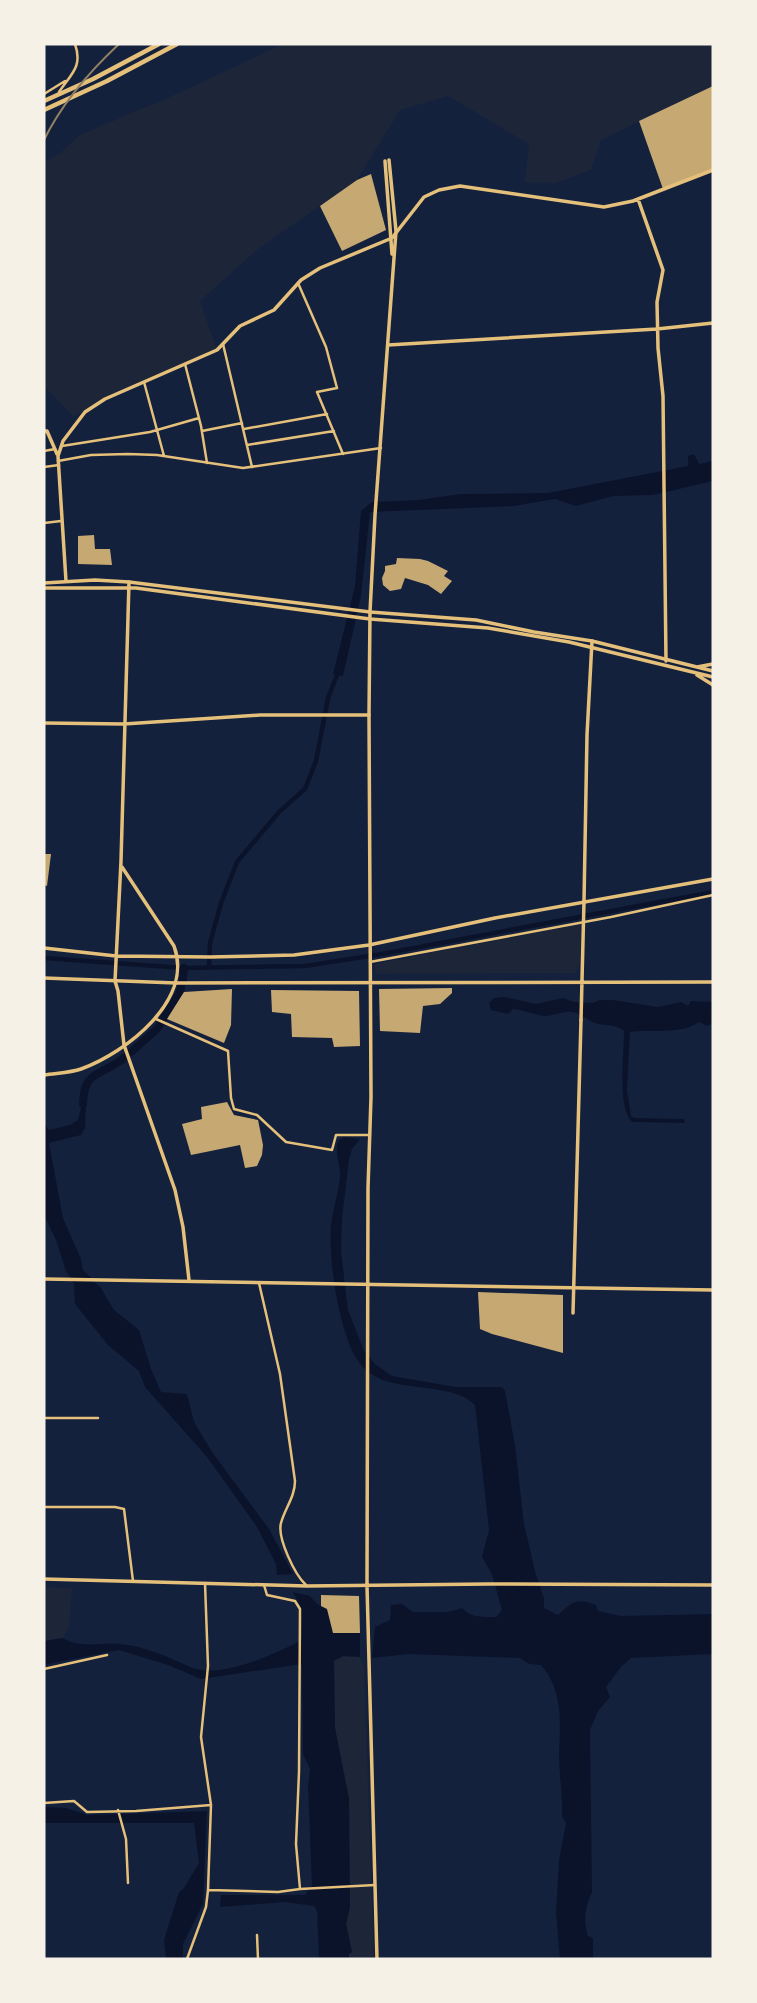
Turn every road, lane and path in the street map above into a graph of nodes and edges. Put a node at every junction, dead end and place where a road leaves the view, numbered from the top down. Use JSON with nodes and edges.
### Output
{"nodes":[{"id":1,"x":75,"y":44,"type":"edge"},
{"id":2,"x":159,"y":44,"type":"edge"},
{"id":3,"x":177,"y":44,"type":"edge"},
{"id":4,"x":70,"y":76,"type":"junction"},
{"id":5,"x":44,"y":94,"type":"edge"},
{"id":6,"x":44,"y":101,"type":"edge"},
{"id":7,"x":44,"y":111,"type":"edge"},
{"id":8,"x":713,"y":170,"type":"edge"},
{"id":9,"x":638,"y":199,"type":"junction"},
{"id":10,"x":396,"y":231,"type":"junction"},
{"id":11,"x":392,"y":238,"type":"junction"},
{"id":12,"x":393,"y":277,"type":"junction"},
{"id":13,"x":298,"y":283,"type":"junction"},
{"id":14,"x":713,"y":323,"type":"edge"},
{"id":15,"x":657,"y":329,"type":"junction"},
{"id":16,"x":223,"y":344,"type":"junction"},
{"id":17,"x":388,"y":345,"type":"junction"},
{"id":18,"x":185,"y":364,"type":"junction"},
{"id":19,"x":144,"y":382,"type":"junction"},
{"id":20,"x":327,"y":414,"type":"junction"},
{"id":21,"x":198,"y":418,"type":"junction"},
{"id":22,"x":242,"y":423,"type":"junction"},
{"id":23,"x":158,"y":429,"type":"junction"},
{"id":24,"x":244,"y":429,"type":"junction"},
{"id":25,"x":44,"y":430,"type":"edge"},
{"id":26,"x":334,"y":430,"type":"junction"},
{"id":27,"x":202,"y":432,"type":"junction"},
{"id":28,"x":247,"y":445,"type":"junction"},
{"id":29,"x":62,"y":446,"type":"junction"},
{"id":30,"x":380,"y":448,"type":"junction"},
{"id":31,"x":55,"y":449,"type":"junction"},
{"id":32,"x":44,"y":451,"type":"edge"},
{"id":33,"x":343,"y":454,"type":"junction"},
{"id":34,"x":164,"y":456,"type":"junction"},
{"id":35,"x":58,"y":461,"type":"junction"},
{"id":36,"x":207,"y":463,"type":"junction"},
{"id":37,"x":44,"y":467,"type":"edge"},
{"id":38,"x":252,"y":467,"type":"junction"},
{"id":39,"x":63,"y":521,"type":"junction"},
{"id":40,"x":44,"y":523,"type":"edge"},
{"id":41,"x":66,"y":581,"type":"junction"},
{"id":42,"x":129,"y":582,"type":"junction"},
{"id":43,"x":44,"y":586,"type":"edge"},
{"id":44,"x":128,"y":588,"type":"junction"},
{"id":45,"x":370,"y":612,"type":"junction"},
{"id":46,"x":370,"y":619,"type":"junction"},
{"id":47,"x":592,"y":642,"type":"junction"},
{"id":48,"x":592,"y":649,"type":"junction"},
{"id":49,"x":666,"y":662,"type":"junction"},
{"id":50,"x":713,"y":664,"type":"edge"},
{"id":51,"x":692,"y":670,"type":"junction"},
{"id":52,"x":713,"y":671,"type":"edge"},
{"id":53,"x":713,"y":677,"type":"edge"},
{"id":54,"x":713,"y":685,"type":"edge"},
{"id":55,"x":369,"y":715,"type":"junction"},
{"id":56,"x":44,"y":723,"type":"edge"},
{"id":57,"x":124,"y":724,"type":"junction"},
{"id":58,"x":120,"y":865,"type":"junction"},
{"id":59,"x":713,"y":879,"type":"edge"},
{"id":60,"x":713,"y":895,"type":"edge"},
{"id":61,"x":584,"y":901,"type":"junction"},
{"id":62,"x":584,"y":920,"type":"junction"},
{"id":63,"x":369,"y":945,"type":"junction"},
{"id":64,"x":44,"y":948,"type":"edge"},
{"id":65,"x":116,"y":958,"type":"junction"},
{"id":66,"x":178,"y":959,"type":"junction"},
{"id":67,"x":369,"y":962,"type":"junction"},
{"id":68,"x":44,"y":978,"type":"edge"},
{"id":69,"x":115,"y":981,"type":"junction"},
{"id":70,"x":369,"y":982,"type":"junction"},
{"id":71,"x":583,"y":982,"type":"junction"},
{"id":72,"x":713,"y":982,"type":"edge"},
{"id":73,"x":176,"y":983,"type":"junction"},
{"id":74,"x":155,"y":1018,"type":"junction"},
{"id":75,"x":124,"y":1045,"type":"junction"},
{"id":76,"x":44,"y":1075,"type":"edge"},
{"id":77,"x":370,"y":1135,"type":"junction"},
{"id":78,"x":44,"y":1279,"type":"edge"},
{"id":79,"x":189,"y":1280,"type":"junction"},
{"id":80,"x":259,"y":1283,"type":"junction"},
{"id":81,"x":369,"y":1284,"type":"junction"},
{"id":82,"x":573,"y":1288,"type":"junction"},
{"id":83,"x":713,"y":1290,"type":"edge"},
{"id":84,"x":573,"y":1313,"type":"dead end"},
{"id":85,"x":44,"y":1418,"type":"edge"},
{"id":86,"x":99,"y":1418,"type":"dead end"},
{"id":87,"x":44,"y":1507,"type":"edge"},
{"id":88,"x":44,"y":1578,"type":"edge"},
{"id":89,"x":133,"y":1581,"type":"junction"},
{"id":90,"x":205,"y":1583,"type":"junction"},
{"id":91,"x":713,"y":1584,"type":"edge"},
{"id":92,"x":264,"y":1585,"type":"junction"},
{"id":93,"x":307,"y":1586,"type":"junction"},
{"id":94,"x":367,"y":1586,"type":"junction"},
{"id":95,"x":107,"y":1655,"type":"dead end"},
{"id":96,"x":44,"y":1669,"type":"edge"},
{"id":97,"x":44,"y":1802,"type":"edge"},
{"id":98,"x":211,"y":1805,"type":"junction"},
{"id":99,"x":118,"y":1810,"type":"junction"},
{"id":100,"x":128,"y":1883,"type":"dead end"},
{"id":101,"x":375,"y":1885,"type":"junction"},
{"id":102,"x":300,"y":1889,"type":"junction"},
{"id":103,"x":208,"y":1890,"type":"junction"},
{"id":104,"x":257,"y":1935,"type":"dead end"},
{"id":105,"x":187,"y":1959,"type":"edge"},
{"id":106,"x":258,"y":1959,"type":"edge"},
{"id":107,"x":377,"y":1959,"type":"edge"}],
"edges":[{"from":1,"to":4,"type":"street"},
{"from":2,"to":6,"type":"highway"},
{"from":3,"to":7,"type":"highway"},
{"from":4,"to":5,"type":"street"},
{"from":4,"to":7,"type":"street"},
{"from":8,"to":9,"type":"main road"},
{"from":9,"to":10,"type":"main road"},
{"from":9,"to":15,"type":"main road"},
{"from":10,"to":11,"type":"main road"},
{"from":10,"to":11,"type":"main road"},
{"from":10,"to":12,"type":"main road"},
{"from":11,"to":12,"type":"main road"},
{"from":11,"to":13,"type":"main road"},
{"from":12,"to":17,"type":"main road"},
{"from":13,"to":16,"type":"main road"},
{"from":13,"to":20,"type":"street"},
{"from":14,"to":15,"type":"main road"},
{"from":15,"to":17,"type":"main road"},
{"from":15,"to":49,"type":"main road"},
{"from":16,"to":18,"type":"main road"},
{"from":16,"to":22,"type":"street"},
{"from":17,"to":30,"type":"main road"},
{"from":18,"to":19,"type":"main road"},
{"from":18,"to":21,"type":"street"},
{"from":19,"to":23,"type":"street"},
{"from":19,"to":29,"type":"main road"},
{"from":20,"to":24,"type":"street"},
{"from":20,"to":26,"type":"street"},
{"from":21,"to":23,"type":"street"},
{"from":21,"to":27,"type":"street"},
{"from":22,"to":24,"type":"street"},
{"from":22,"to":27,"type":"street"},
{"from":23,"to":29,"type":"street"},
{"from":23,"to":34,"type":"street"},
{"from":24,"to":28,"type":"street"},
{"from":25,"to":31,"type":"main road"},
{"from":26,"to":28,"type":"street"},
{"from":26,"to":33,"type":"street"},
{"from":27,"to":36,"type":"street"},
{"from":28,"to":38,"type":"street"},
{"from":29,"to":35,"type":"main road"},
{"from":30,"to":33,"type":"street"},
{"from":30,"to":45,"type":"main road"},
{"from":31,"to":32,"type":"street"},
{"from":31,"to":35,"type":"main road"},
{"from":33,"to":38,"type":"street"},
{"from":34,"to":35,"type":"street"},
{"from":34,"to":36,"type":"street"},
{"from":35,"to":37,"type":"street"},
{"from":35,"to":39,"type":"main road"},
{"from":36,"to":38,"type":"street"},
{"from":39,"to":40,"type":"street"},
{"from":39,"to":41,"type":"main road"},
{"from":41,"to":42,"type":"main road"},
{"from":41,"to":43,"type":"main road"},
{"from":42,"to":44,"type":"main road"},
{"from":42,"to":45,"type":"main road"},
{"from":43,"to":44,"type":"main road"},
{"from":44,"to":46,"type":"main road"},
{"from":44,"to":57,"type":"main road"},
{"from":45,"to":46,"type":"main road"},
{"from":45,"to":47,"type":"main road"},
{"from":46,"to":48,"type":"main road"},
{"from":46,"to":55,"type":"main road"},
{"from":47,"to":48,"type":"main road"},
{"from":47,"to":49,"type":"main road"},
{"from":48,"to":51,"type":"main road"},
{"from":48,"to":61,"type":"main road"},
{"from":49,"to":51,"type":"main road"},
{"from":50,"to":51,"type":"main road"},
{"from":51,"to":52,"type":"main road"},
{"from":51,"to":53,"type":"main road"},
{"from":51,"to":54,"type":"main road"},
{"from":55,"to":57,"type":"main road"},
{"from":55,"to":63,"type":"main road"},
{"from":56,"to":57,"type":"main road"},
{"from":57,"to":58,"type":"main road"},
{"from":58,"to":65,"type":"main road"},
{"from":58,"to":66,"type":"main road"},
{"from":59,"to":61,"type":"main road"},
{"from":60,"to":62,"type":"street"},
{"from":61,"to":62,"type":"main road"},
{"from":61,"to":63,"type":"main road"},
{"from":62,"to":67,"type":"street"},
{"from":62,"to":71,"type":"main road"},
{"from":63,"to":66,"type":"main road"},
{"from":63,"to":67,"type":"main road"},
{"from":64,"to":65,"type":"main road"},
{"from":65,"to":66,"type":"main road"},
{"from":65,"to":69,"type":"main road"},
{"from":66,"to":73,"type":"main road"},
{"from":67,"to":70,"type":"main road"},
{"from":68,"to":69,"type":"main road"},
{"from":69,"to":73,"type":"main road"},
{"from":69,"to":75,"type":"main road"},
{"from":70,"to":71,"type":"main road"},
{"from":70,"to":73,"type":"main road"},
{"from":70,"to":77,"type":"main road"},
{"from":71,"to":72,"type":"main road"},
{"from":71,"to":82,"type":"main road"},
{"from":73,"to":74,"type":"main road"},
{"from":74,"to":75,"type":"main road"},
{"from":74,"to":77,"type":"street"},
{"from":75,"to":76,"type":"main road"},
{"from":75,"to":79,"type":"main road"},
{"from":77,"to":81,"type":"main road"},
{"from":78,"to":79,"type":"main road"},
{"from":79,"to":80,"type":"main road"},
{"from":80,"to":81,"type":"main road"},
{"from":80,"to":93,"type":"street"},
{"from":81,"to":82,"type":"main road"},
{"from":81,"to":94,"type":"main road"},
{"from":82,"to":83,"type":"main road"},
{"from":82,"to":84,"type":"main road"},
{"from":85,"to":86,"type":"street"},
{"from":87,"to":89,"type":"street"},
{"from":88,"to":89,"type":"main road"},
{"from":89,"to":90,"type":"main road"},
{"from":90,"to":92,"type":"main road"},
{"from":90,"to":98,"type":"street"},
{"from":91,"to":94,"type":"main road"},
{"from":92,"to":93,"type":"main road"},
{"from":92,"to":102,"type":"street"},
{"from":93,"to":94,"type":"main road"},
{"from":94,"to":101,"type":"main road"},
{"from":95,"to":96,"type":"street"},
{"from":97,"to":99,"type":"street"},
{"from":98,"to":99,"type":"street"},
{"from":98,"to":103,"type":"street"},
{"from":99,"to":100,"type":"street"},
{"from":101,"to":102,"type":"street"},
{"from":101,"to":107,"type":"main road"},
{"from":102,"to":103,"type":"street"},
{"from":103,"to":105,"type":"street"},
{"from":104,"to":106,"type":"street"}]}
